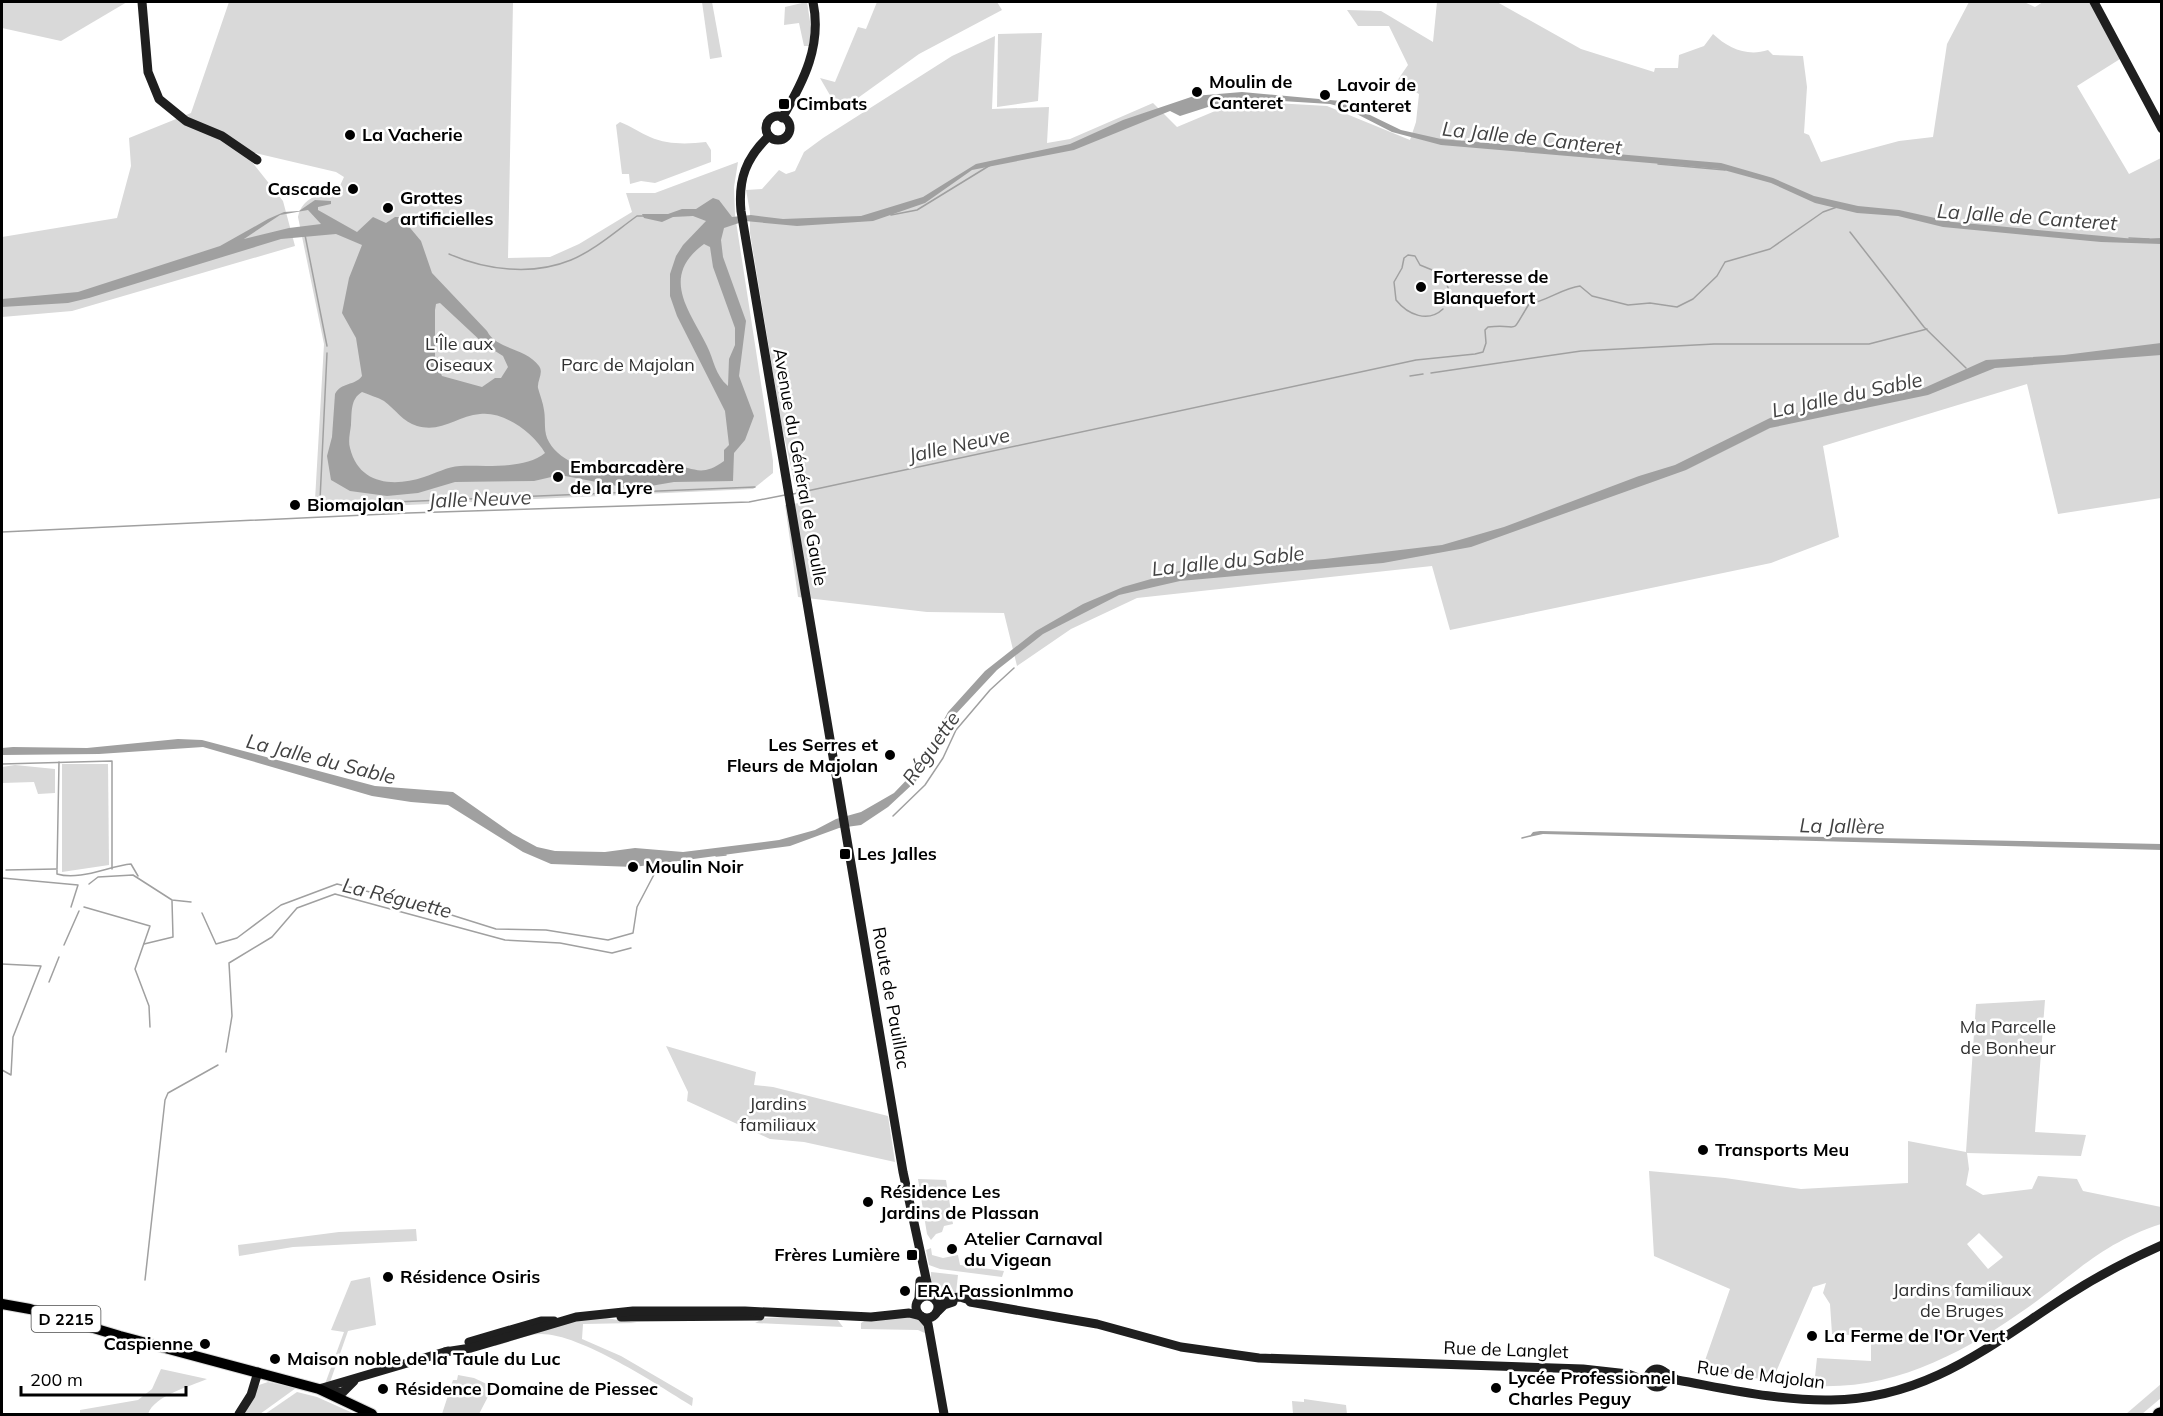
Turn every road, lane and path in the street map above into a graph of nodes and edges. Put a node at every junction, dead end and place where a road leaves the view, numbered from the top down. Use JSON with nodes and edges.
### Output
{"nodes":[{"id":1,"x":142,"y":2,"type":"edge"},
{"id":2,"x":813,"y":2,"type":"edge"},
{"id":3,"x":2094,"y":2,"type":"edge"},
{"id":4,"x":782,"y":117,"type":"junction"},
{"id":5,"x":2162,"y":129,"type":"edge"},
{"id":6,"x":770,"y":136,"type":"junction"},
{"id":7,"x":257,"y":160,"type":"dead end"},
{"id":8,"x":842,"y":812,"type":"joint"},
{"id":9,"x":906,"y":1189,"type":"junction"},
{"id":10,"x":2162,"y":1245,"type":"edge"},
{"id":11,"x":934,"y":1297,"type":"junction"},
{"id":12,"x":918,"y":1301,"type":"junction"},
{"id":13,"x":976,"y":1302,"type":"junction"},
{"id":14,"x":7,"y":1305,"type":"edge"},
{"id":15,"x":900,"y":1313,"type":"junction"},
{"id":16,"x":936,"y":1313,"type":"junction"},
{"id":17,"x":921,"y":1316,"type":"junction"},
{"id":18,"x":1652,"y":1370,"type":"junction"},
{"id":19,"x":1663,"y":1371,"type":"junction"},
{"id":20,"x":258,"y":1372,"type":"junction"},
{"id":21,"x":1628,"y":1374,"type":"junction"},
{"id":22,"x":359,"y":1378,"type":"junction"},
{"id":23,"x":1677,"y":1380,"type":"junction"},
{"id":24,"x":1648,"y":1382,"type":"junction"},
{"id":25,"x":1663,"y":1384,"type":"junction"},
{"id":26,"x":320,"y":1389,"type":"junction"},
{"id":27,"x":346,"y":1397,"type":"junction"},
{"id":28,"x":239,"y":1414,"type":"edge"},
{"id":29,"x":372,"y":1414,"type":"edge"},
{"id":30,"x":946,"y":1414,"type":"edge"}],
"edges":[{"from":1,"to":7,"type":"street"},
{"from":2,"to":4,"type":"street"},
{"from":3,"to":5,"type":"street"},
{"from":4,"to":6,"type":"street"},
{"from":4,"to":6,"type":"street"},
{"from":6,"to":8,"type":"street","name":"Avenue du Général de Gaulle"},
{"from":8,"to":9,"type":"street","name":"Route de Pauillac"},
{"from":9,"to":11,"type":"street","name":"Route de Pauillac"},
{"from":9,"to":12,"type":"street","name":"Route de Pauillac"},
{"from":10,"to":23,"type":"street","name":"Rue de Majolan"},
{"from":11,"to":12,"type":"street"},
{"from":11,"to":13,"type":"street","name":"Rue de Langlet"},
{"from":11,"to":16,"type":"street"},
{"from":12,"to":15,"type":"street"},
{"from":12,"to":17,"type":"street"},
{"from":13,"to":16,"type":"street","name":"Rue de Langlet"},
{"from":13,"to":21,"type":"street","name":"Rue de Langlet"},
{"from":14,"to":20,"type":"main road","number":"D 2215"},
{"from":15,"to":17,"type":"street"},
{"from":15,"to":22,"type":"street"},
{"from":16,"to":17,"type":"street"},
{"from":16,"to":30,"type":"street"},
{"from":17,"to":30,"type":"street"},
{"from":18,"to":19,"type":"street"},
{"from":18,"to":21,"type":"street","name":"Rue de Langlet"},
{"from":18,"to":24,"type":"street"},
{"from":19,"to":23,"type":"street","name":"Rue de Majolan"},
{"from":19,"to":25,"type":"street"},
{"from":20,"to":26,"type":"main road","number":"D 2215"},
{"from":20,"to":28,"type":"street"},
{"from":21,"to":24,"type":"street","name":"Rue de Langlet"},
{"from":22,"to":26,"type":"street"},
{"from":22,"to":27,"type":"street"},
{"from":23,"to":25,"type":"street","name":"Rue de Majolan"},
{"from":24,"to":25,"type":"street"},
{"from":26,"to":27,"type":"main road","number":"D 2215"},
{"from":27,"to":29,"type":"main road","number":"D 2215"}]}
